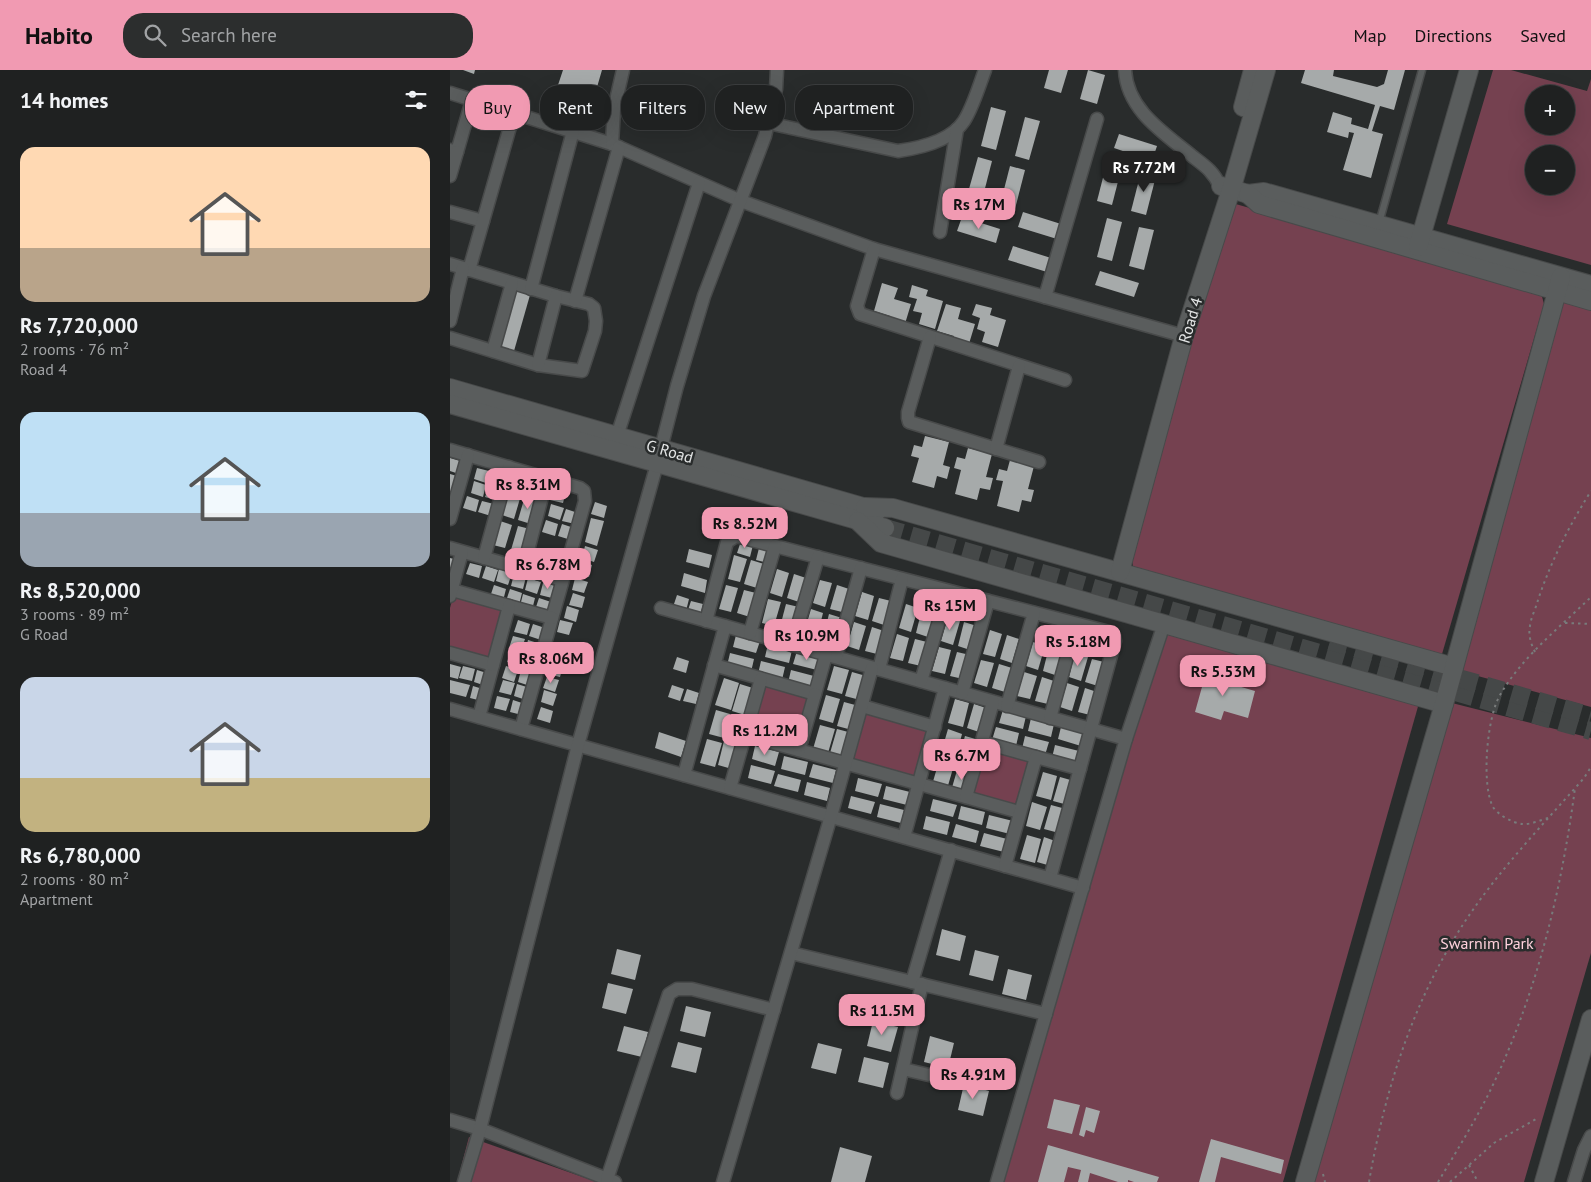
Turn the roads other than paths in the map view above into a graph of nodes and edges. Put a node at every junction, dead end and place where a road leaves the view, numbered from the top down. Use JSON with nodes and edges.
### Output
{"nodes":[{"id":1,"x":623,"y":70,"type":"edge"},
{"id":2,"x":777,"y":70,"type":"edge"},
{"id":3,"x":985,"y":70,"type":"edge"},
{"id":4,"x":1125,"y":70,"type":"edge"},
{"id":5,"x":1253,"y":70,"type":"edge"},
{"id":6,"x":1266,"y":70,"type":"edge"},
{"id":7,"x":1422,"y":70,"type":"edge"},
{"id":8,"x":1469,"y":70,"type":"edge"},
{"id":9,"x":776,"y":85,"type":"edge"},
{"id":10,"x":450,"y":93,"type":"edge"},
{"id":11,"x":465,"y":98,"type":"edge"},
{"id":12,"x":530,"y":118,"type":"edge"},
{"id":13,"x":1097,"y":119,"type":"dead end"},
{"id":14,"x":465,"y":120,"type":"edge"},
{"id":15,"x":785,"y":127,"type":"edge"},
{"id":16,"x":957,"y":129,"type":"junction"},
{"id":17,"x":509,"y":130,"type":"edge"},
{"id":18,"x":766,"y":130,"type":"edge"},
{"id":19,"x":573,"y":131,"type":"junction"},
{"id":20,"x":615,"y":146,"type":"junction"},
{"id":21,"x":454,"y":151,"type":"edge"},
{"id":22,"x":450,"y":176,"type":"edge"},
{"id":23,"x":699,"y":182,"type":"junction"},
{"id":24,"x":1233,"y":190,"type":"junction"},
{"id":25,"x":741,"y":202,"type":"junction"},
{"id":26,"x":450,"y":212,"type":"edge"},
{"id":27,"x":483,"y":221,"type":"junction"},
{"id":28,"x":1378,"y":225,"type":"junction"},
{"id":29,"x":940,"y":232,"type":"dead end"},
{"id":30,"x":1419,"y":244,"type":"junction"},
{"id":31,"x":874,"y":249,"type":"junction"},
{"id":32,"x":450,"y":264,"type":"edge"},
{"id":33,"x":466,"y":269,"type":"junction"},
{"id":34,"x":512,"y":283,"type":"junction"},
{"id":35,"x":1560,"y":284,"type":"junction"},
{"id":36,"x":1591,"y":286,"type":"edge"},
{"id":37,"x":531,"y":289,"type":"junction"},
{"id":38,"x":556,"y":296,"type":"junction"},
{"id":39,"x":1046,"y":297,"type":"junction"},
{"id":40,"x":575,"y":300,"type":"junction"},
{"id":41,"x":1591,"y":301,"type":"edge"},
{"id":42,"x":450,"y":320,"type":"edge"},
{"id":43,"x":1180,"y":334,"type":"junction"},
{"id":44,"x":930,"y":337,"type":"junction"},
{"id":45,"x":450,"y":338,"type":"edge"},
{"id":46,"x":493,"y":351,"type":"junction"},
{"id":47,"x":538,"y":365,"type":"junction"},
{"id":48,"x":1019,"y":366,"type":"junction"},
{"id":49,"x":1065,"y":380,"type":"dead end"},
{"id":50,"x":450,"y":388,"type":"edge"},
{"id":51,"x":450,"y":404,"type":"edge"},
{"id":52,"x":617,"y":436,"type":"junction"},
{"id":53,"x":996,"y":449,"type":"junction"},
{"id":54,"x":450,"y":450,"type":"edge"},
{"id":55,"x":468,"y":455,"type":"junction"},
{"id":56,"x":659,"y":456,"type":"junction"},
{"id":57,"x":1039,"y":462,"type":"dead end"},
{"id":58,"x":509,"y":467,"type":"junction"},
{"id":59,"x":548,"y":478,"type":"junction"},
{"id":60,"x":862,"y":514,"type":"junction"},
{"id":61,"x":450,"y":519,"type":"edge"},
{"id":62,"x":887,"y":521,"type":"tunnel mouth"},
{"id":63,"x":775,"y":546,"type":"junction"},
{"id":64,"x":456,"y":550,"type":"edge"},
{"id":65,"x":818,"y":557,"type":"junction"},
{"id":66,"x":484,"y":558,"type":"junction"},
{"id":67,"x":861,"y":568,"type":"junction"},
{"id":68,"x":523,"y":569,"type":"junction"},
{"id":69,"x":1114,"y":570,"type":"junction"},
{"id":70,"x":902,"y":579,"type":"junction"},
{"id":71,"x":562,"y":580,"type":"junction"},
{"id":72,"x":948,"y":591,"type":"junction"},
{"id":73,"x":451,"y":593,"type":"edge"},
{"id":74,"x":988,"y":601,"type":"junction"},
{"id":75,"x":509,"y":606,"type":"junction"},
{"id":76,"x":661,"y":608,"type":"dead end"},
{"id":77,"x":1034,"y":613,"type":"junction"},
{"id":78,"x":552,"y":618,"type":"junction"},
{"id":79,"x":706,"y":621,"type":"junction"},
{"id":80,"x":1076,"y":624,"type":"junction"},
{"id":81,"x":1164,"y":624,"type":"junction"},
{"id":82,"x":725,"y":626,"type":"junction"},
{"id":83,"x":750,"y":633,"type":"junction"},
{"id":84,"x":792,"y":645,"type":"junction"},
{"id":85,"x":450,"y":653,"type":"edge"},
{"id":86,"x":831,"y":656,"type":"junction"},
{"id":87,"x":493,"y":665,"type":"junction"},
{"id":88,"x":714,"y":665,"type":"junction"},
{"id":89,"x":1454,"y":667,"type":"junction"},
{"id":90,"x":876,"y":669,"type":"junction"},
{"id":91,"x":761,"y":679,"type":"junction"},
{"id":92,"x":921,"y":681,"type":"junction"},
{"id":93,"x":945,"y":688,"type":"junction"},
{"id":94,"x":962,"y":693,"type":"junction"},
{"id":95,"x":815,"y":694,"type":"junction"},
{"id":96,"x":993,"y":702,"type":"junction"},
{"id":97,"x":1444,"y":704,"type":"junction"},
{"id":98,"x":862,"y":706,"type":"junction"},
{"id":99,"x":1007,"y":706,"type":"junction"},
{"id":100,"x":450,"y":709,"type":"edge"},
{"id":101,"x":478,"y":717,"type":"junction"},
{"id":102,"x":1050,"y":718,"type":"junction"},
{"id":103,"x":935,"y":726,"type":"junction"},
{"id":104,"x":521,"y":729,"type":"junction"},
{"id":105,"x":1091,"y":730,"type":"junction"},
{"id":106,"x":745,"y":735,"type":"junction"},
{"id":107,"x":1126,"y":740,"type":"junction"},
{"id":108,"x":982,"y":742,"type":"junction"},
{"id":109,"x":578,"y":745,"type":"junction"},
{"id":110,"x":799,"y":750,"type":"junction"},
{"id":111,"x":1036,"y":757,"type":"junction"},
{"id":112,"x":846,"y":763,"type":"junction"},
{"id":113,"x":1080,"y":769,"type":"junction"},
{"id":114,"x":684,"y":775,"type":"junction"},
{"id":115,"x":919,"y":784,"type":"junction"},
{"id":116,"x":730,"y":788,"type":"junction"},
{"id":117,"x":966,"y":797,"type":"junction"},
{"id":118,"x":1020,"y":812,"type":"junction"},
{"id":119,"x":831,"y":816,"type":"junction"},
{"id":120,"x":904,"y":837,"type":"junction"},
{"id":121,"x":950,"y":850,"type":"junction"},
{"id":122,"x":1005,"y":866,"type":"junction"},
{"id":123,"x":1050,"y":878,"type":"junction"},
{"id":124,"x":1083,"y":888,"type":"junction"},
{"id":125,"x":791,"y":953,"type":"junction"},
{"id":126,"x":917,"y":983,"type":"junction"},
{"id":127,"x":774,"y":1010,"type":"junction"},
{"id":128,"x":1046,"y":1014,"type":"junction"},
{"id":129,"x":1591,"y":1019,"type":"edge"},
{"id":130,"x":902,"y":1069,"type":"junction"},
{"id":131,"x":959,"y":1082,"type":"dead end"},
{"id":132,"x":897,"y":1093,"type":"dead end"},
{"id":133,"x":450,"y":1120,"type":"edge"},
{"id":134,"x":480,"y":1130,"type":"junction"},
{"id":135,"x":1591,"y":1136,"type":"edge"},
{"id":136,"x":611,"y":1180,"type":"edge"},
{"id":137,"x":464,"y":1182,"type":"edge"},
{"id":138,"x":723,"y":1182,"type":"edge"},
{"id":139,"x":997,"y":1182,"type":"edge"},
{"id":140,"x":1306,"y":1182,"type":"edge"},
{"id":141,"x":1544,"y":1182,"type":"edge"},
{"id":142,"x":1574,"y":1182,"type":"edge"}],
"edges":[{"from":1,"to":20,"type":"street"},
{"from":2,"to":9,"type":"street"},
{"from":3,"to":16,"type":"street"},
{"from":4,"to":24,"type":"street"},
{"from":5,"to":24,"type":"street","name":"Road 4"},
{"from":6,"to":24,"type":"street","name":"Road 4"},
{"from":7,"to":28,"type":"lane"},
{"from":8,"to":30,"type":"street"},
{"from":10,"to":11,"type":"street"},
{"from":12,"to":19,"type":"street"},
{"from":13,"to":39,"type":"street"},
{"from":14,"to":21,"type":"street"},
{"from":15,"to":16,"type":"street"},
{"from":16,"to":29,"type":"street"},
{"from":17,"to":27,"type":"street"},
{"from":18,"to":25,"type":"street"},
{"from":19,"to":20,"type":"street"},
{"from":19,"to":37,"type":"street"},
{"from":20,"to":23,"type":"street"},
{"from":20,"to":40,"type":"street"},
{"from":21,"to":22,"type":"street"},
{"from":23,"to":25,"type":"street"},
{"from":23,"to":52,"type":"street"},
{"from":24,"to":28,"type":"street"},
{"from":24,"to":30,"type":"street"},
{"from":24,"to":43,"type":"street","name":"Road 4"},
{"from":25,"to":31,"type":"street"},
{"from":25,"to":56,"type":"street"},
{"from":26,"to":27,"type":"street"},
{"from":27,"to":33,"type":"street"},
{"from":28,"to":30,"type":"street"},
{"from":30,"to":35,"type":"street"},
{"from":31,"to":39,"type":"street"},
{"from":31,"to":44,"type":"street"},
{"from":32,"to":33,"type":"street"},
{"from":33,"to":34,"type":"street"},
{"from":33,"to":42,"type":"street"},
{"from":34,"to":37,"type":"street"},
{"from":34,"to":46,"type":"street"},
{"from":35,"to":36,"type":"street"},
{"from":35,"to":41,"type":"street"},
{"from":35,"to":89,"type":"street"},
{"from":37,"to":38,"type":"street"},
{"from":38,"to":40,"type":"street"},
{"from":38,"to":47,"type":"street"},
{"from":39,"to":43,"type":"street"},
{"from":40,"to":47,"type":"street"},
{"from":43,"to":69,"type":"street","name":"Road 4"},
{"from":44,"to":48,"type":"street"},
{"from":44,"to":53,"type":"street"},
{"from":45,"to":46,"type":"street"},
{"from":46,"to":47,"type":"street"},
{"from":48,"to":49,"type":"street"},
{"from":48,"to":53,"type":"street"},
{"from":50,"to":52,"type":"street","name":"G Road"},
{"from":51,"to":56,"type":"street","name":"G Road"},
{"from":52,"to":56,"type":"street","name":"G Road"},
{"from":53,"to":57,"type":"street"},
{"from":54,"to":55,"type":"street"},
{"from":55,"to":58,"type":"street"},
{"from":55,"to":61,"type":"street"},
{"from":56,"to":60,"type":"street","name":"G Road"},
{"from":56,"to":109,"type":"street"},
{"from":58,"to":59,"type":"street"},
{"from":58,"to":66,"type":"street"},
{"from":59,"to":68,"type":"street"},
{"from":59,"to":71,"type":"street"},
{"from":60,"to":62,"type":"street","name":"G Road"},
{"from":60,"to":69,"type":"street"},
{"from":60,"to":81,"type":"street"},
{"from":63,"to":65,"type":"street"},
{"from":63,"to":79,"type":"street"},
{"from":63,"to":83,"type":"street"},
{"from":64,"to":66,"type":"street"},
{"from":64,"to":73,"type":"street"},
{"from":65,"to":67,"type":"street"},
{"from":65,"to":84,"type":"street"},
{"from":66,"to":68,"type":"street"},
{"from":67,"to":70,"type":"street"},
{"from":67,"to":86,"type":"street"},
{"from":68,"to":71,"type":"street"},
{"from":69,"to":89,"type":"street"},
{"from":70,"to":72,"type":"street"},
{"from":70,"to":90,"type":"street"},
{"from":71,"to":78,"type":"street"},
{"from":72,"to":74,"type":"street"},
{"from":72,"to":92,"type":"street"},
{"from":73,"to":75,"type":"street"},
{"from":74,"to":77,"type":"street"},
{"from":74,"to":94,"type":"street"},
{"from":75,"to":78,"type":"street"},
{"from":75,"to":87,"type":"street"},
{"from":76,"to":79,"type":"street"},
{"from":77,"to":80,"type":"street"},
{"from":77,"to":99,"type":"street"},
{"from":78,"to":104,"type":"street"},
{"from":79,"to":82,"type":"street"},
{"from":80,"to":102,"type":"street"},
{"from":80,"to":105,"type":"street"},
{"from":81,"to":97,"type":"street"},
{"from":81,"to":107,"type":"street"},
{"from":82,"to":83,"type":"street"},
{"from":82,"to":88,"type":"street"},
{"from":83,"to":84,"type":"street"},
{"from":84,"to":86,"type":"street"},
{"from":85,"to":87,"type":"street"},
{"from":86,"to":90,"type":"street"},
{"from":86,"to":95,"type":"street"},
{"from":87,"to":101,"type":"street"},
{"from":88,"to":91,"type":"street"},
{"from":88,"to":114,"type":"street"},
{"from":89,"to":97,"type":"street"},
{"from":90,"to":92,"type":"street"},
{"from":90,"to":98,"type":"street"},
{"from":91,"to":95,"type":"street"},
{"from":91,"to":106,"type":"street"},
{"from":92,"to":93,"type":"street"},
{"from":93,"to":94,"type":"street"},
{"from":93,"to":103,"type":"street"},
{"from":94,"to":96,"type":"street"},
{"from":95,"to":110,"type":"street"},
{"from":96,"to":99,"type":"street"},
{"from":96,"to":108,"type":"street"},
{"from":97,"to":140,"type":"street"},
{"from":98,"to":103,"type":"street"},
{"from":98,"to":112,"type":"street"},
{"from":99,"to":102,"type":"street"},
{"from":100,"to":101,"type":"street"},
{"from":101,"to":104,"type":"street"},
{"from":102,"to":105,"type":"street"},
{"from":103,"to":115,"type":"street"},
{"from":104,"to":109,"type":"street"},
{"from":105,"to":107,"type":"street"},
{"from":105,"to":113,"type":"street"},
{"from":106,"to":110,"type":"street"},
{"from":106,"to":116,"type":"street"},
{"from":107,"to":124,"type":"street"},
{"from":108,"to":111,"type":"street"},
{"from":108,"to":117,"type":"street"},
{"from":109,"to":114,"type":"street"},
{"from":109,"to":134,"type":"street"},
{"from":110,"to":112,"type":"street"},
{"from":111,"to":113,"type":"street"},
{"from":111,"to":118,"type":"street"},
{"from":112,"to":115,"type":"street"},
{"from":112,"to":119,"type":"street"},
{"from":113,"to":123,"type":"street"},
{"from":114,"to":116,"type":"street"},
{"from":115,"to":117,"type":"street"},
{"from":115,"to":120,"type":"street"},
{"from":116,"to":119,"type":"street"},
{"from":117,"to":118,"type":"street"},
{"from":118,"to":122,"type":"street"},
{"from":119,"to":120,"type":"street"},
{"from":119,"to":125,"type":"street"},
{"from":120,"to":121,"type":"street"},
{"from":121,"to":122,"type":"street"},
{"from":121,"to":126,"type":"street"},
{"from":122,"to":123,"type":"street"},
{"from":123,"to":124,"type":"street"},
{"from":124,"to":128,"type":"street"},
{"from":125,"to":126,"type":"street"},
{"from":125,"to":127,"type":"street"},
{"from":126,"to":128,"type":"street"},
{"from":126,"to":130,"type":"street"},
{"from":127,"to":136,"type":"street"},
{"from":127,"to":138,"type":"street"},
{"from":128,"to":139,"type":"street"},
{"from":129,"to":141,"type":"street"},
{"from":130,"to":131,"type":"street"},
{"from":130,"to":132,"type":"street"},
{"from":133,"to":134,"type":"street"},
{"from":134,"to":136,"type":"street"},
{"from":134,"to":137,"type":"street"},
{"from":135,"to":142,"type":"street"}]}
